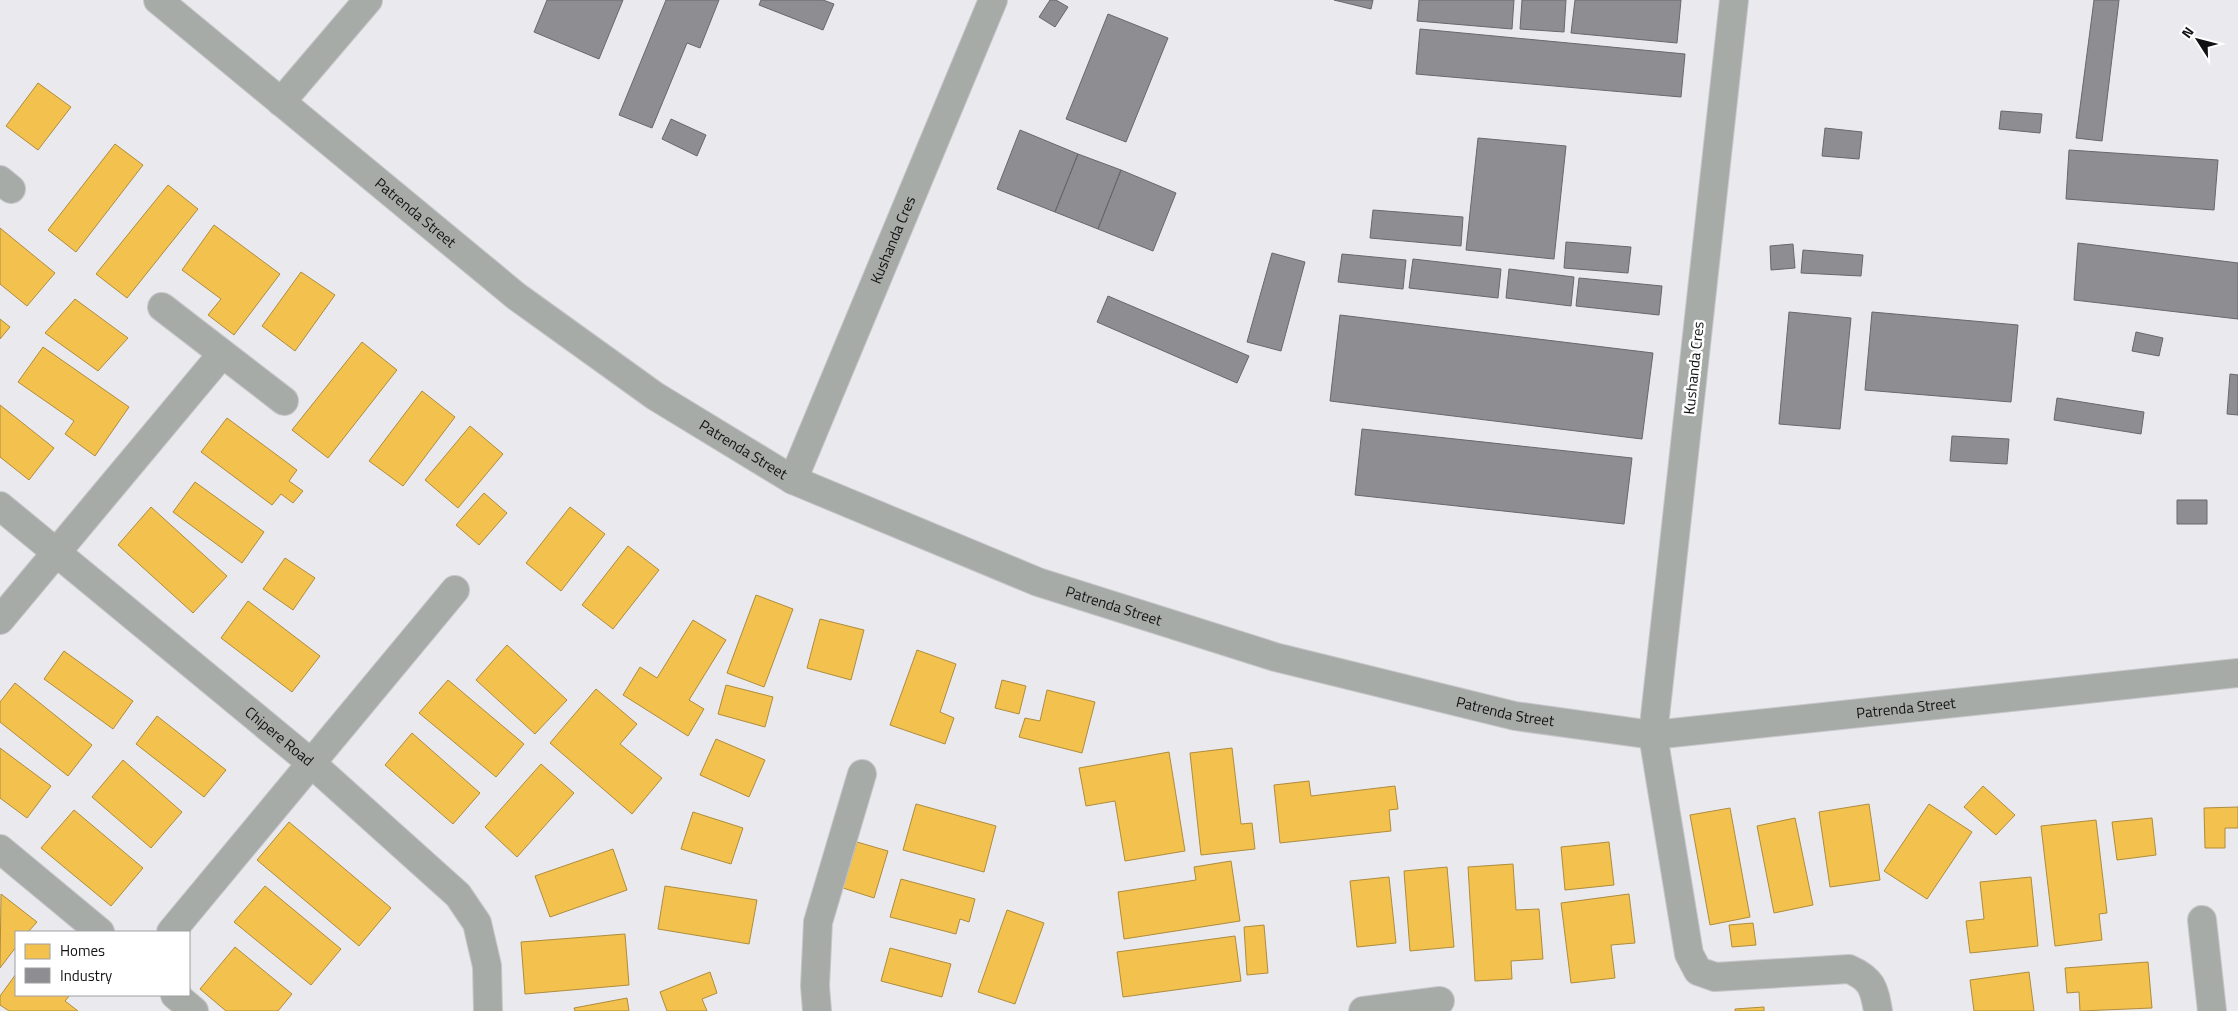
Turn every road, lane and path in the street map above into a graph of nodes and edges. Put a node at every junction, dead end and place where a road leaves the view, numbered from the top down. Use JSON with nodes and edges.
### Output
{"nodes":[{"id":1,"x":158,"y":0,"type":"edge"},
{"id":2,"x":368,"y":0,"type":"edge"},
{"id":3,"x":993,"y":0,"type":"edge"},
{"id":4,"x":1734,"y":0,"type":"edge"},
{"id":5,"x":281,"y":102,"type":"junction"},
{"id":6,"x":162,"y":307,"type":"dead end"},
{"id":7,"x":222,"y":354,"type":"junction"},
{"id":8,"x":284,"y":401,"type":"dead end"},
{"id":9,"x":793,"y":480,"type":"junction"},
{"id":10,"x":0,"y":506,"type":"edge"},
{"id":11,"x":55,"y":552,"type":"junction"},
{"id":12,"x":455,"y":590,"type":"dead end"},
{"id":13,"x":0,"y":620,"type":"edge"},
{"id":14,"x":2238,"y":673,"type":"edge"},
{"id":15,"x":1653,"y":735,"type":"junction"},
{"id":16,"x":310,"y":762,"type":"junction"},
{"id":17,"x":862,"y":774,"type":"dead end"},
{"id":18,"x":0,"y":849,"type":"edge"},
{"id":19,"x":2202,"y":920,"type":"dead end"},
{"id":20,"x":99,"y":931,"type":"edge"},
{"id":21,"x":171,"y":931,"type":"edge"},
{"id":22,"x":176,"y":996,"type":"edge"},
{"id":23,"x":1440,"y":1001,"type":"dead end"},
{"id":24,"x":194,"y":1011,"type":"edge"},
{"id":25,"x":488,"y":1011,"type":"edge"},
{"id":26,"x":817,"y":1011,"type":"edge"},
{"id":27,"x":1363,"y":1011,"type":"edge"},
{"id":28,"x":1878,"y":1011,"type":"edge"},
{"id":29,"x":2212,"y":1011,"type":"edge"}],
"edges":[{"from":1,"to":5,"type":"street","name":"Patrenda Street"},
{"from":2,"to":5,"type":"street"},
{"from":3,"to":9,"type":"street","name":"Kushanda Cres"},
{"from":4,"to":15,"type":"street","name":"Kushanda Cres"},
{"from":5,"to":9,"type":"street","name":"Patrenda Street"},
{"from":6,"to":7,"type":"street"},
{"from":7,"to":8,"type":"street"},
{"from":7,"to":11,"type":"street"},
{"from":9,"to":15,"type":"street","name":"Patrenda Street"},
{"from":10,"to":11,"type":"street","name":"Chipere Road"},
{"from":11,"to":13,"type":"street"},
{"from":11,"to":16,"type":"street","name":"Chipere Road"},
{"from":12,"to":16,"type":"street"},
{"from":14,"to":15,"type":"street","name":"Patrenda Street"},
{"from":15,"to":28,"type":"street","name":"Kushanda Cres"},
{"from":16,"to":21,"type":"street"},
{"from":16,"to":25,"type":"street","name":"Chipere Road"},
{"from":17,"to":26,"type":"street"},
{"from":18,"to":20,"type":"street"},
{"from":19,"to":29,"type":"street"},
{"from":22,"to":24,"type":"street"},
{"from":23,"to":27,"type":"street"}]}
